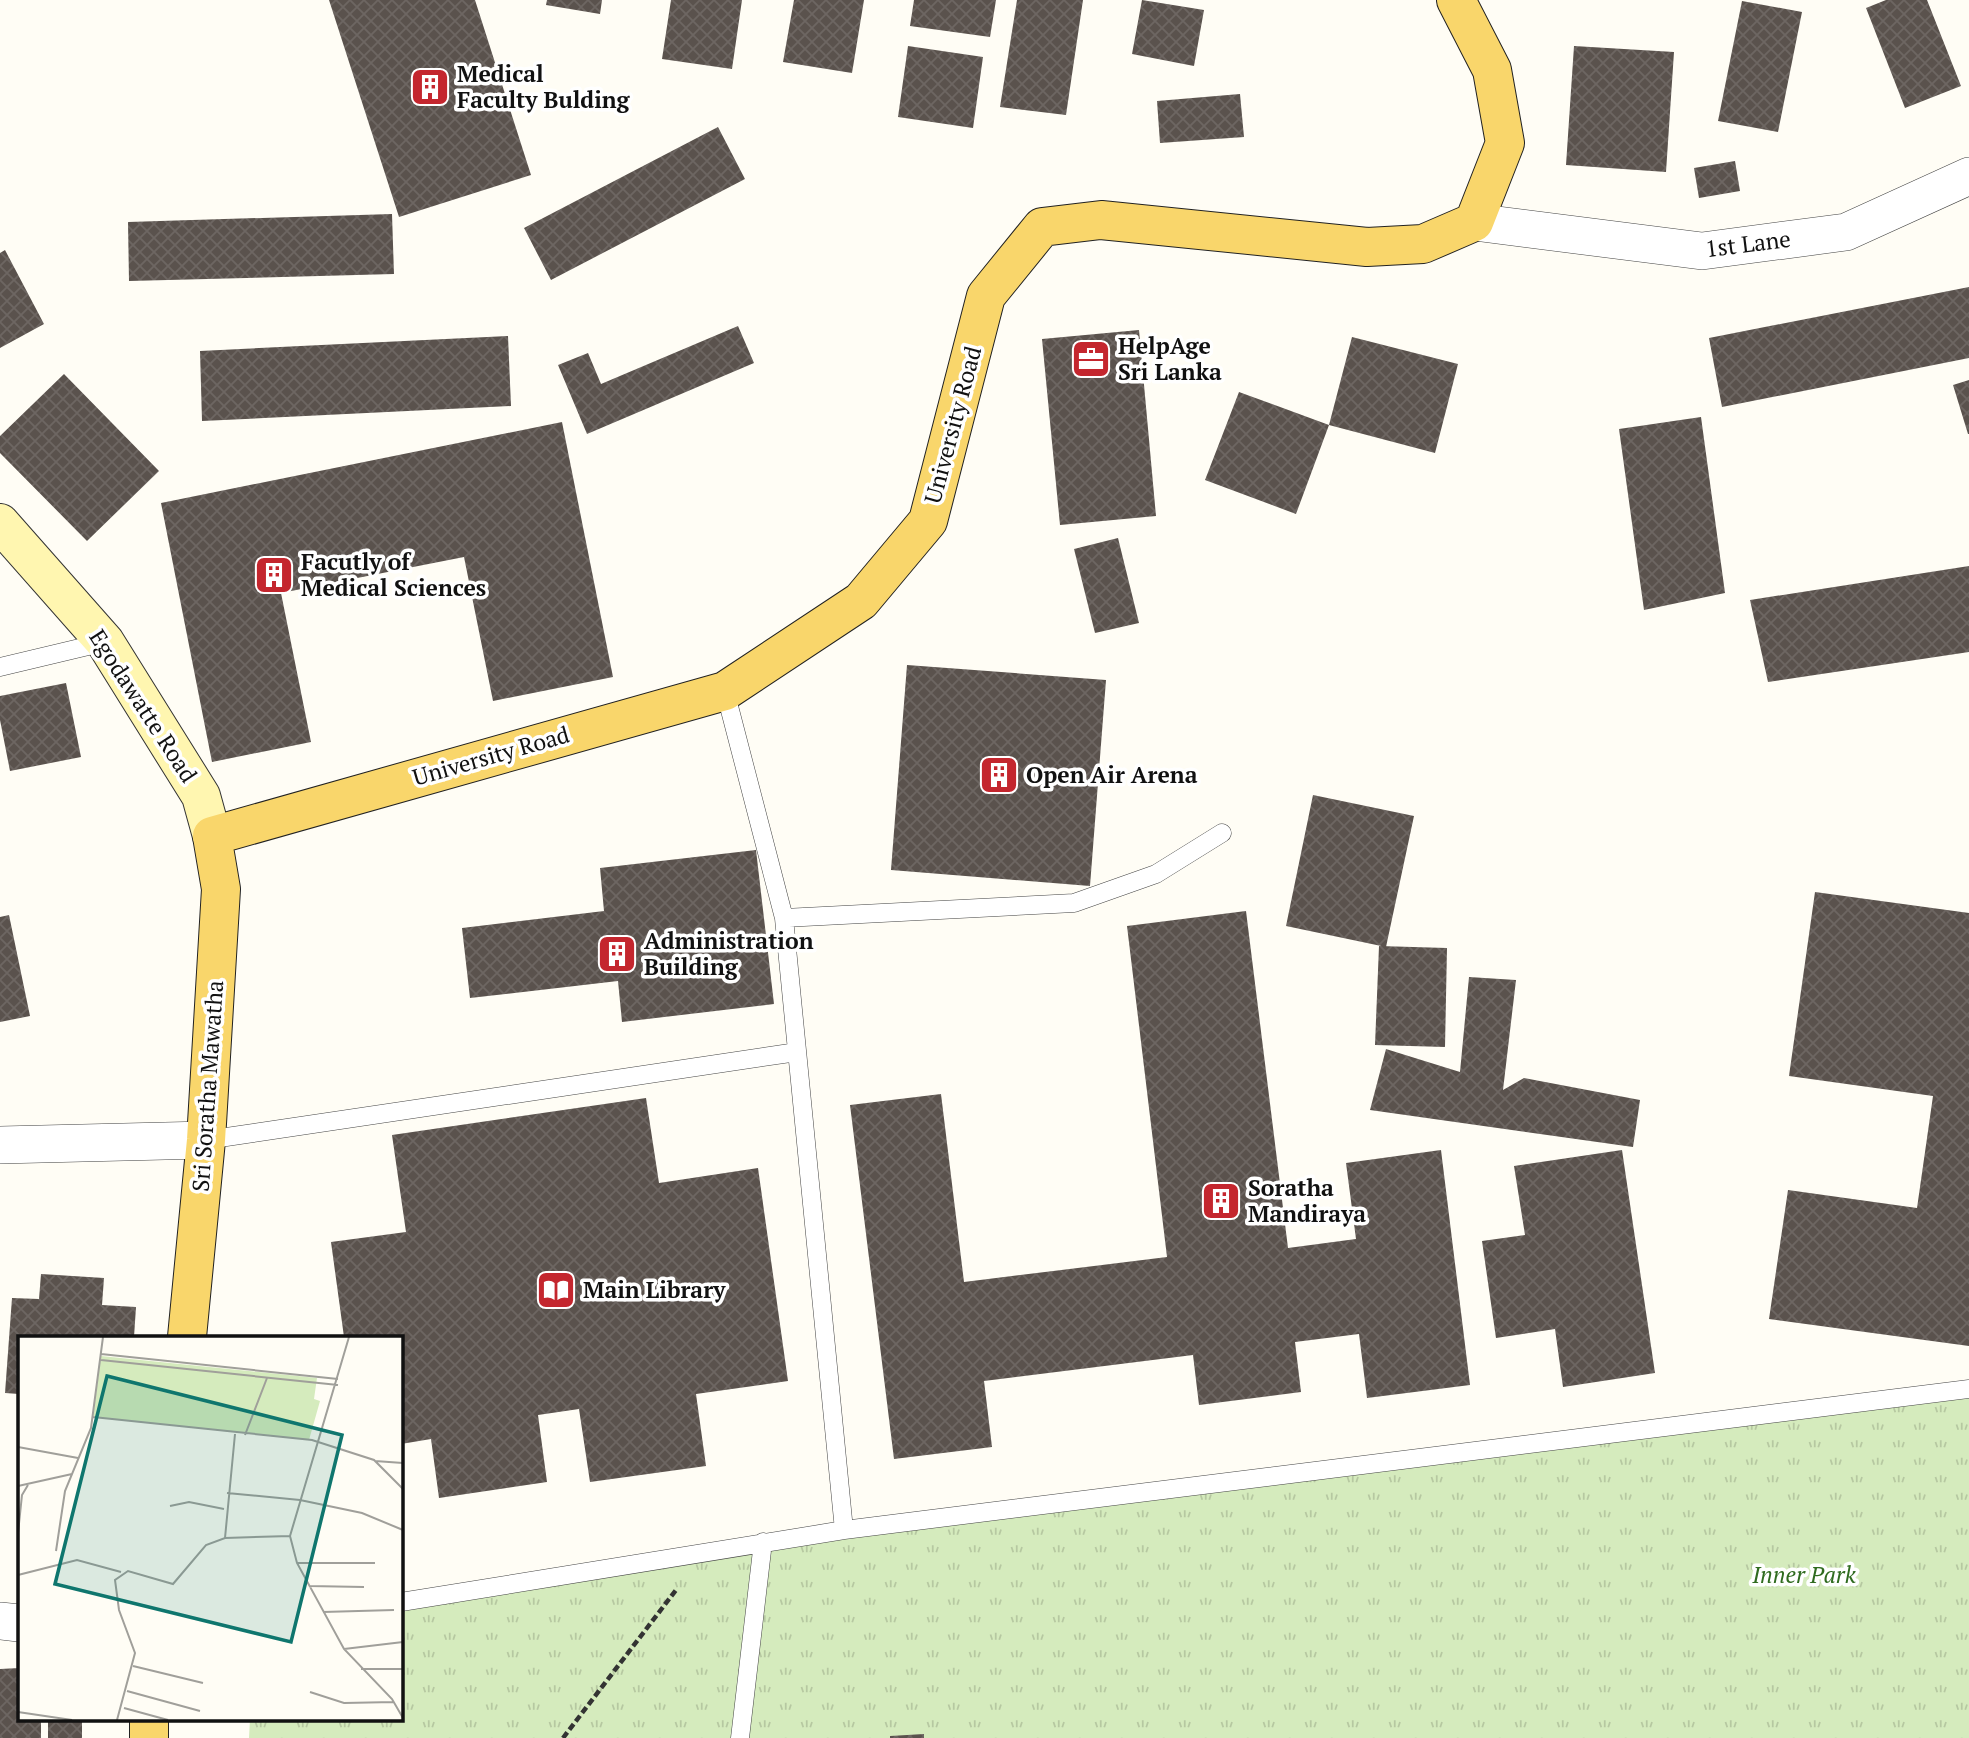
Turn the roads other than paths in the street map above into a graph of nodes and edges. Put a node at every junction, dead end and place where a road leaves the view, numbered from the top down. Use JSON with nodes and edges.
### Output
{"nodes":[{"id":1,"x":1456,"y":0,"type":"edge"},
{"id":2,"x":1969,"y":176,"type":"edge"},
{"id":3,"x":1474,"y":222,"type":"junction"},
{"id":4,"x":0,"y":523,"type":"edge"},
{"id":5,"x":105,"y":642,"type":"junction"},
{"id":6,"x":0,"y":667,"type":"edge"},
{"id":7,"x":725,"y":691,"type":"junction"},
{"id":8,"x":1222,"y":833,"type":"dead end"},
{"id":9,"x":212,"y":836,"type":"junction"},
{"id":10,"x":785,"y":918,"type":"junction"},
{"id":11,"x":797,"y":1052,"type":"junction"},
{"id":12,"x":206,"y":1140,"type":"junction"},
{"id":13,"x":0,"y":1145,"type":"edge"},
{"id":14,"x":187,"y":1336,"type":"edge"},
{"id":15,"x":1969,"y":1389,"type":"edge"},
{"id":16,"x":844,"y":1530,"type":"junction"},
{"id":17,"x":763,"y":1542,"type":"junction"},
{"id":18,"x":402,"y":1602,"type":"edge"},
{"id":19,"x":0,"y":1621,"type":"edge"},
{"id":20,"x":18,"y":1623,"type":"edge"},
{"id":21,"x":149,"y":1720,"type":"edge"},
{"id":22,"x":149,"y":1738,"type":"edge"},
{"id":23,"x":740,"y":1738,"type":"edge"}],
"edges":[{"from":1,"to":3,"type":"main road"},
{"from":2,"to":3,"type":"street","name":"1st Lane"},
{"from":3,"to":7,"type":"main road","name":"University Road"},
{"from":4,"to":5,"type":"street","name":"Egodawatte Road"},
{"from":5,"to":6,"type":"lane"},
{"from":5,"to":9,"type":"street","name":"Egodawatte Road"},
{"from":7,"to":9,"type":"main road","name":"University Road"},
{"from":7,"to":10,"type":"lane"},
{"from":8,"to":10,"type":"lane"},
{"from":9,"to":12,"type":"main road","name":"Sri Soratha Mawatha"},
{"from":10,"to":11,"type":"lane"},
{"from":11,"to":12,"type":"lane"},
{"from":11,"to":16,"type":"lane"},
{"from":12,"to":13,"type":"street"},
{"from":12,"to":14,"type":"main road","name":"Sri Soratha Mawatha"},
{"from":15,"to":16,"type":"lane"},
{"from":16,"to":17,"type":"lane"},
{"from":17,"to":18,"type":"lane"},
{"from":17,"to":23,"type":"lane"},
{"from":19,"to":20,"type":"street"},
{"from":21,"to":22,"type":"main road"}]}
